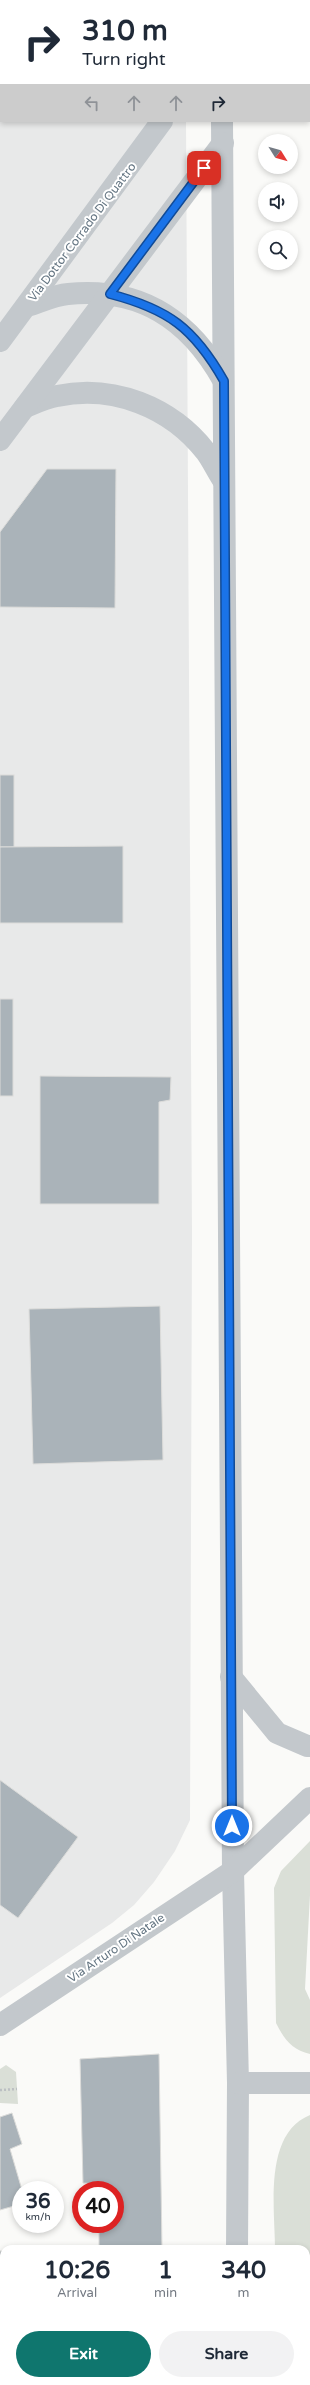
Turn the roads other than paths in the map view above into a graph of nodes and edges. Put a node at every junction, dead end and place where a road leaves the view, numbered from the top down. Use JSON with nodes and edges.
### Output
{"nodes":[{"id":1,"x":161,"y":122,"type":"edge"},
{"id":2,"x":222,"y":122,"type":"edge"},
{"id":3,"x":223,"y":143,"type":"junction"},
{"id":4,"x":110,"y":294,"type":"junction"},
{"id":5,"x":27,"y":306,"type":"junction"},
{"id":6,"x":0,"y":342,"type":"edge"},
{"id":7,"x":224,"y":381,"type":"junction"},
{"id":8,"x":25,"y":407,"type":"junction"},
{"id":9,"x":0,"y":440,"type":"edge"},
{"id":10,"x":223,"y":481,"type":"junction"},
{"id":11,"x":231,"y":1676,"type":"junction"},
{"id":12,"x":310,"y":1746,"type":"edge"},
{"id":13,"x":310,"y":1798,"type":"edge"},
{"id":14,"x":233,"y":1871,"type":"junction"},
{"id":15,"x":0,"y":2025,"type":"edge"},
{"id":16,"x":238,"y":2083,"type":"junction"},
{"id":17,"x":310,"y":2083,"type":"edge"},
{"id":18,"x":237,"y":2245,"type":"edge"}],
"edges":[{"from":1,"to":5,"type":"street","name":"Via Dottor Corrado Di Quattro"},
{"from":2,"to":3,"type":"street"},
{"from":3,"to":4,"type":"street"},
{"from":3,"to":7,"type":"street"},
{"from":4,"to":5,"type":"street"},
{"from":4,"to":7,"type":"street"},
{"from":4,"to":8,"type":"street"},
{"from":5,"to":6,"type":"street","name":"Via Dottor Corrado Di Quattro"},
{"from":7,"to":10,"type":"street"},
{"from":8,"to":9,"type":"street"},
{"from":8,"to":10,"type":"street"},
{"from":10,"to":11,"type":"street"},
{"from":11,"to":12,"type":"street"},
{"from":11,"to":14,"type":"street"},
{"from":13,"to":14,"type":"street","name":"Via Arturo Di Natale"},
{"from":14,"to":15,"type":"street","name":"Via Arturo Di Natale"},
{"from":14,"to":16,"type":"street"},
{"from":16,"to":17,"type":"street"},
{"from":16,"to":18,"type":"street"}]}
